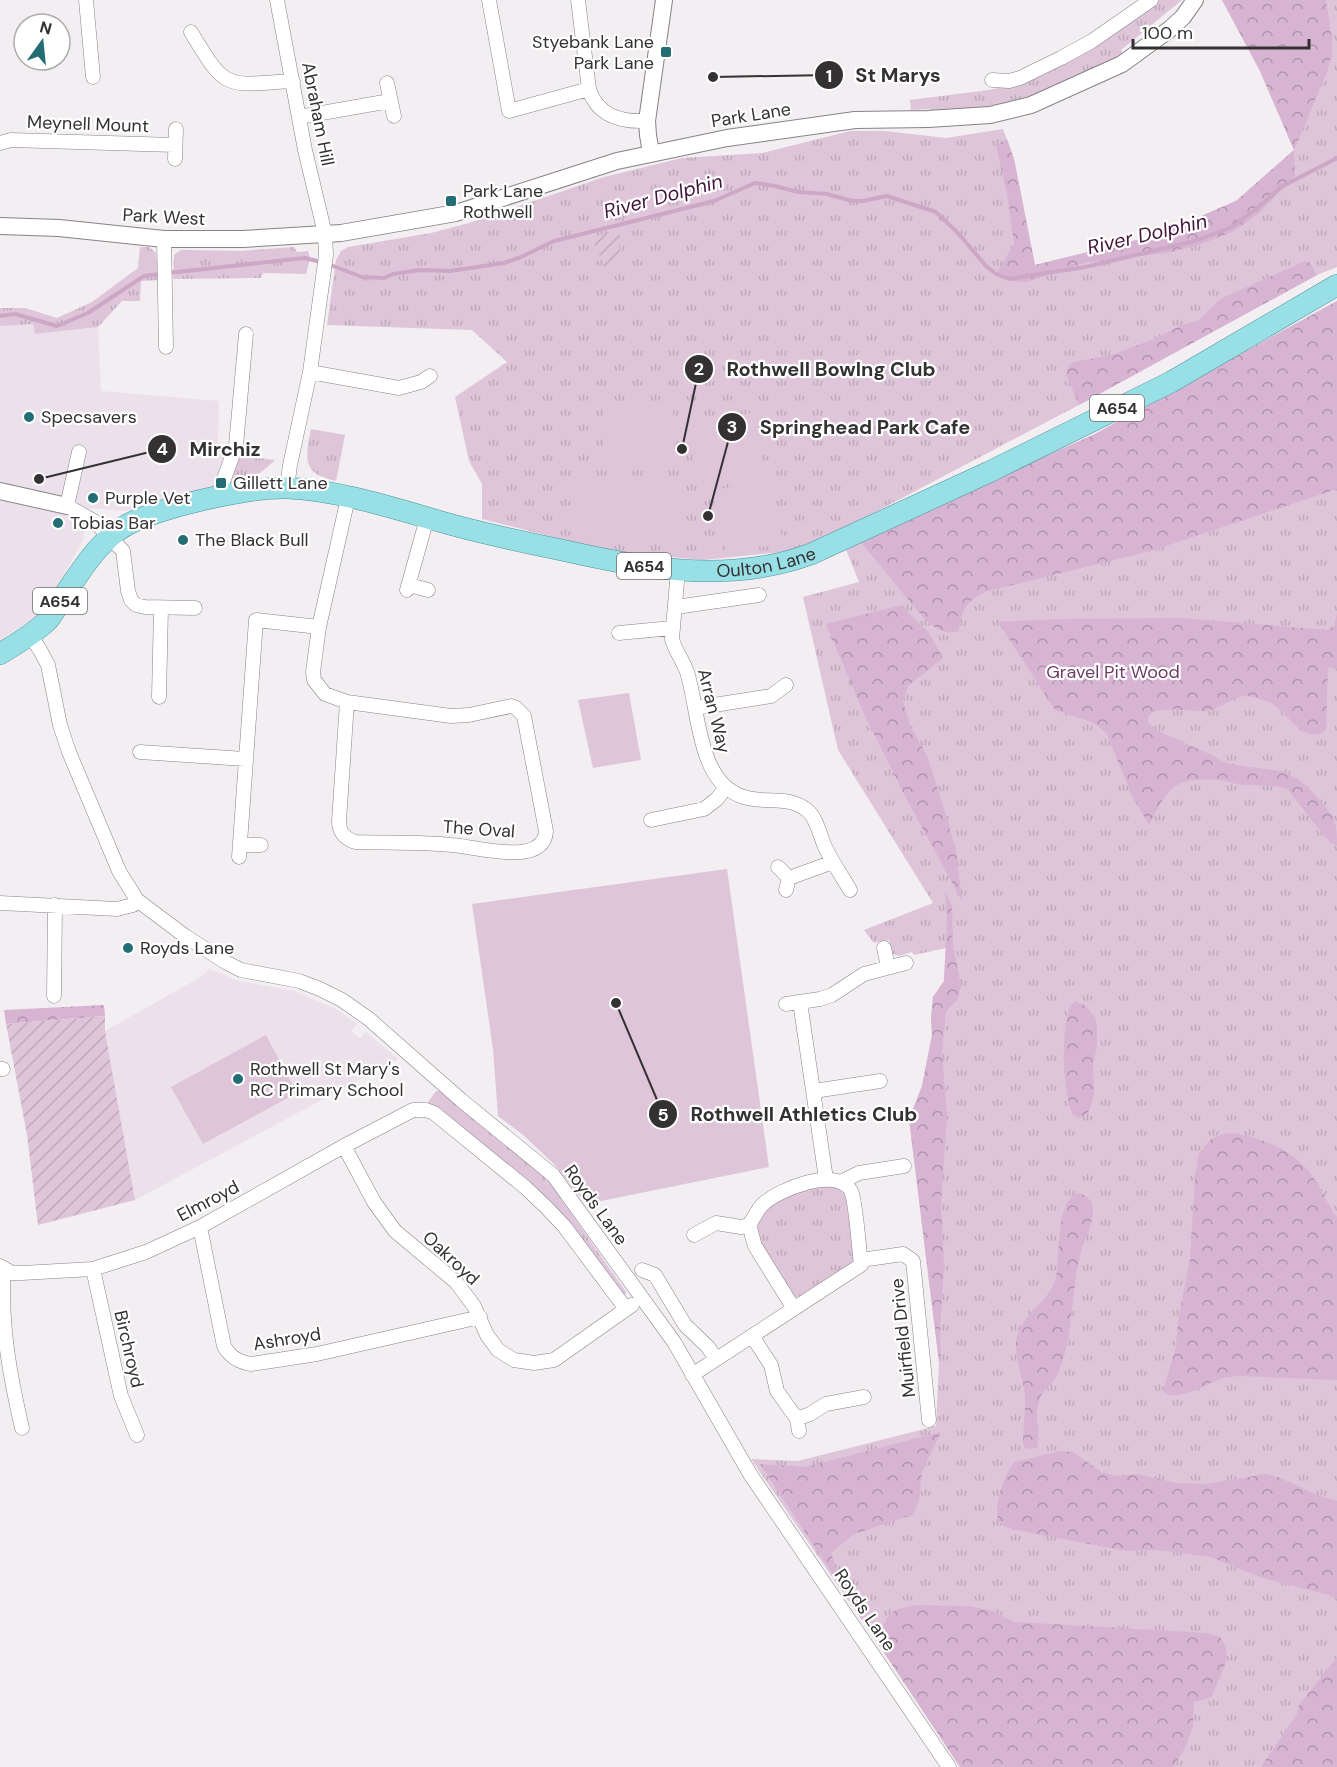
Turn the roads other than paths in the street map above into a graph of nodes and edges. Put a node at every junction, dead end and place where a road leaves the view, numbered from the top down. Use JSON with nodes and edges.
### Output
{"nodes":[{"id":1,"x":86,"y":0,"type":"edge"},
{"id":2,"x":277,"y":0,"type":"edge"},
{"id":3,"x":489,"y":0,"type":"edge"},
{"id":4,"x":578,"y":0,"type":"edge"},
{"id":5,"x":664,"y":0,"type":"edge"},
{"id":6,"x":1150,"y":0,"type":"edge"},
{"id":7,"x":1195,"y":0,"type":"edge"},
{"id":8,"x":191,"y":32,"type":"dead end"},
{"id":9,"x":93,"y":77,"type":"dead end"},
{"id":10,"x":992,"y":80,"type":"dead end"},
{"id":11,"x":292,"y":81,"type":"junction"},
{"id":12,"x":387,"y":83,"type":"dead end"},
{"id":13,"x":589,"y":89,"type":"junction"},
{"id":14,"x":390,"y":101,"type":"junction"},
{"id":15,"x":394,"y":116,"type":"dead end"},
{"id":16,"x":299,"y":117,"type":"junction"},
{"id":17,"x":647,"y":121,"type":"junction"},
{"id":18,"x":176,"y":129,"type":"dead end"},
{"id":19,"x":0,"y":143,"type":"edge"},
{"id":20,"x":651,"y":153,"type":"junction"},
{"id":21,"x":0,"y":226,"type":"edge"},
{"id":22,"x":325,"y":234,"type":"junction"},
{"id":23,"x":164,"y":238,"type":"junction"},
{"id":24,"x":1337,"y":285,"type":"edge"},
{"id":25,"x":246,"y":334,"type":"dead end"},
{"id":26,"x":166,"y":347,"type":"dead end"},
{"id":27,"x":310,"y":372,"type":"junction"},
{"id":28,"x":431,"y":376,"type":"dead end"},
{"id":29,"x":79,"y":452,"type":"dead end"},
{"id":30,"x":287,"y":488,"type":"junction"},
{"id":31,"x":0,"y":491,"type":"edge"},
{"id":32,"x":217,"y":498,"type":"junction"},
{"id":33,"x":348,"y":498,"type":"junction"},
{"id":34,"x":67,"y":506,"type":"junction"},
{"id":35,"x":427,"y":518,"type":"junction"},
{"id":36,"x":110,"y":536,"type":"junction"},
{"id":37,"x":678,"y":570,"type":"junction"},
{"id":38,"x":428,"y":590,"type":"dead end"},
{"id":39,"x":759,"y":595,"type":"dead end"},
{"id":40,"x":676,"y":607,"type":"junction"},
{"id":41,"x":160,"y":608,"type":"junction"},
{"id":42,"x":195,"y":608,"type":"dead end"},
{"id":43,"x":319,"y":627,"type":"junction"},
{"id":44,"x":672,"y":628,"type":"junction"},
{"id":45,"x":618,"y":630,"type":"dead end"},
{"id":46,"x":30,"y":635,"type":"junction"},
{"id":47,"x":0,"y":654,"type":"edge"},
{"id":48,"x":786,"y":686,"type":"dead end"},
{"id":49,"x":159,"y":697,"type":"dead end"},
{"id":50,"x":347,"y":702,"type":"junction"},
{"id":51,"x":695,"y":708,"type":"junction"},
{"id":52,"x":140,"y":752,"type":"dead end"},
{"id":53,"x":245,"y":759,"type":"junction"},
{"id":54,"x":726,"y":787,"type":"junction"},
{"id":55,"x":651,"y":820,"type":"dead end"},
{"id":56,"x":261,"y":845,"type":"dead end"},
{"id":57,"x":833,"y":862,"type":"junction"},
{"id":58,"x":778,"y":867,"type":"dead end"},
{"id":59,"x":850,"y":890,"type":"dead end"},
{"id":60,"x":137,"y":900,"type":"junction"},
{"id":61,"x":0,"y":903,"type":"edge"},
{"id":62,"x":55,"y":905,"type":"junction"},
{"id":63,"x":884,"y":948,"type":"dead end"},
{"id":64,"x":906,"y":963,"type":"dead end"},
{"id":65,"x":888,"y":967,"type":"junction"},
{"id":66,"x":54,"y":996,"type":"dead end"},
{"id":67,"x":800,"y":1002,"type":"junction"},
{"id":68,"x":786,"y":1004,"type":"dead end"},
{"id":69,"x":880,"y":1081,"type":"dead end"},
{"id":70,"x":814,"y":1090,"type":"junction"},
{"id":71,"x":344,"y":1146,"type":"junction"},
{"id":72,"x":904,"y":1166,"type":"dead end"},
{"id":73,"x":826,"y":1179,"type":"junction"},
{"id":74,"x":841,"y":1182,"type":"junction"},
{"id":75,"x":749,"y":1225,"type":"junction"},
{"id":76,"x":200,"y":1227,"type":"junction"},
{"id":77,"x":694,"y":1235,"type":"dead end"},
{"id":78,"x":861,"y":1260,"type":"junction"},
{"id":79,"x":2,"y":1268,"type":"edge"},
{"id":80,"x":93,"y":1269,"type":"junction"},
{"id":81,"x":642,"y":1270,"type":"dead end"},
{"id":82,"x":642,"y":1299,"type":"junction"},
{"id":83,"x":626,"y":1309,"type":"junction"},
{"id":84,"x":794,"y":1309,"type":"junction"},
{"id":85,"x":480,"y":1317,"type":"junction"},
{"id":86,"x":752,"y":1336,"type":"junction"},
{"id":87,"x":716,"y":1359,"type":"junction"},
{"id":88,"x":692,"y":1375,"type":"junction"},
{"id":89,"x":864,"y":1397,"type":"dead end"},
{"id":90,"x":929,"y":1420,"type":"dead end"},
{"id":91,"x":22,"y":1428,"type":"dead end"},
{"id":92,"x":137,"y":1435,"type":"dead end"},
{"id":93,"x":949,"y":1767,"type":"edge"}],
"edges":[{"from":1,"to":9,"type":"street"},
{"from":2,"to":11,"type":"street","name":"Abraham Hill"},
{"from":3,"to":13,"type":"street"},
{"from":4,"to":13,"type":"street"},
{"from":5,"to":17,"type":"street"},
{"from":6,"to":10,"type":"street"},
{"from":7,"to":20,"type":"street","name":"Park Lane"},
{"from":8,"to":11,"type":"street"},
{"from":11,"to":16,"type":"street","name":"Abraham Hill"},
{"from":12,"to":14,"type":"street"},
{"from":13,"to":17,"type":"street"},
{"from":14,"to":15,"type":"street"},
{"from":14,"to":16,"type":"street"},
{"from":16,"to":22,"type":"street","name":"Abraham Hill"},
{"from":17,"to":20,"type":"street"},
{"from":18,"to":19,"type":"street","name":"Meynell Mount"},
{"from":20,"to":22,"type":"street","name":"Park Lane"},
{"from":21,"to":23,"type":"street","name":"Park West"},
{"from":22,"to":23,"type":"street","name":"Park West"},
{"from":22,"to":27,"type":"street"},
{"from":23,"to":26,"type":"street"},
{"from":24,"to":37,"type":"main road","name":"Oulton Lane","number":"A654"},
{"from":25,"to":32,"type":"street"},
{"from":27,"to":28,"type":"street"},
{"from":27,"to":30,"type":"street"},
{"from":29,"to":34,"type":"street"},
{"from":30,"to":32,"type":"main road","number":"A654"},
{"from":30,"to":33,"type":"main road","name":"Oulton Lane","number":"A654"},
{"from":31,"to":34,"type":"street"},
{"from":32,"to":36,"type":"main road","number":"A654"},
{"from":33,"to":35,"type":"main road","name":"Oulton Lane","number":"A654"},
{"from":33,"to":43,"type":"street","name":"The Oval"},
{"from":34,"to":36,"type":"street"},
{"from":35,"to":37,"type":"main road","name":"Oulton Lane","number":"A654"},
{"from":35,"to":38,"type":"street"},
{"from":36,"to":41,"type":"street"},
{"from":36,"to":46,"type":"main road","number":"A654"},
{"from":37,"to":40,"type":"street","name":"Arran Way"},
{"from":39,"to":40,"type":"street"},
{"from":40,"to":44,"type":"street","name":"Arran Way"},
{"from":41,"to":42,"type":"street"},
{"from":41,"to":49,"type":"street"},
{"from":43,"to":50,"type":"street","name":"The Oval"},
{"from":43,"to":53,"type":"street"},
{"from":44,"to":45,"type":"street"},
{"from":44,"to":51,"type":"street","name":"Arran Way"},
{"from":46,"to":47,"type":"main road","number":"A654"},
{"from":46,"to":60,"type":"street","name":"Royds Lane"},
{"from":48,"to":51,"type":"street"},
{"from":50,"to":50,"type":"street","name":"The Oval"},
{"from":51,"to":54,"type":"street","name":"Arran Way"},
{"from":52,"to":53,"type":"street"},
{"from":53,"to":56,"type":"street"},
{"from":54,"to":55,"type":"street"},
{"from":54,"to":57,"type":"street"},
{"from":57,"to":58,"type":"street"},
{"from":57,"to":59,"type":"street"},
{"from":60,"to":62,"type":"street"},
{"from":60,"to":82,"type":"street","name":"Royds Lane"},
{"from":61,"to":62,"type":"street"},
{"from":62,"to":66,"type":"street"},
{"from":63,"to":65,"type":"street"},
{"from":64,"to":65,"type":"street"},
{"from":65,"to":67,"type":"street"},
{"from":67,"to":68,"type":"street"},
{"from":67,"to":70,"type":"street"},
{"from":69,"to":70,"type":"street"},
{"from":70,"to":73,"type":"street"},
{"from":71,"to":76,"type":"street","name":"Elmroyd"},
{"from":71,"to":83,"type":"street","name":"Elmroyd"},
{"from":71,"to":85,"type":"street","name":"Oakroyd"},
{"from":72,"to":74,"type":"street"},
{"from":73,"to":74,"type":"street"},
{"from":73,"to":75,"type":"street"},
{"from":74,"to":78,"type":"street"},
{"from":75,"to":77,"type":"street"},
{"from":75,"to":84,"type":"street"},
{"from":76,"to":80,"type":"street","name":"Elmroyd"},
{"from":76,"to":85,"type":"street","name":"Ashroyd"},
{"from":78,"to":84,"type":"street"},
{"from":78,"to":90,"type":"street","name":"Muirfield Drive"},
{"from":79,"to":80,"type":"street","name":"Elmroyd"},
{"from":79,"to":91,"type":"street"},
{"from":80,"to":92,"type":"street","name":"Birchroyd"},
{"from":81,"to":87,"type":"street"},
{"from":82,"to":83,"type":"street","name":"Oakroyd"},
{"from":82,"to":88,"type":"street","name":"Royds Lane"},
{"from":83,"to":85,"type":"street","name":"Oakroyd"},
{"from":84,"to":86,"type":"street"},
{"from":86,"to":87,"type":"street"},
{"from":86,"to":89,"type":"street"},
{"from":87,"to":88,"type":"street"},
{"from":88,"to":93,"type":"street","name":"Royds Lane"}]}
